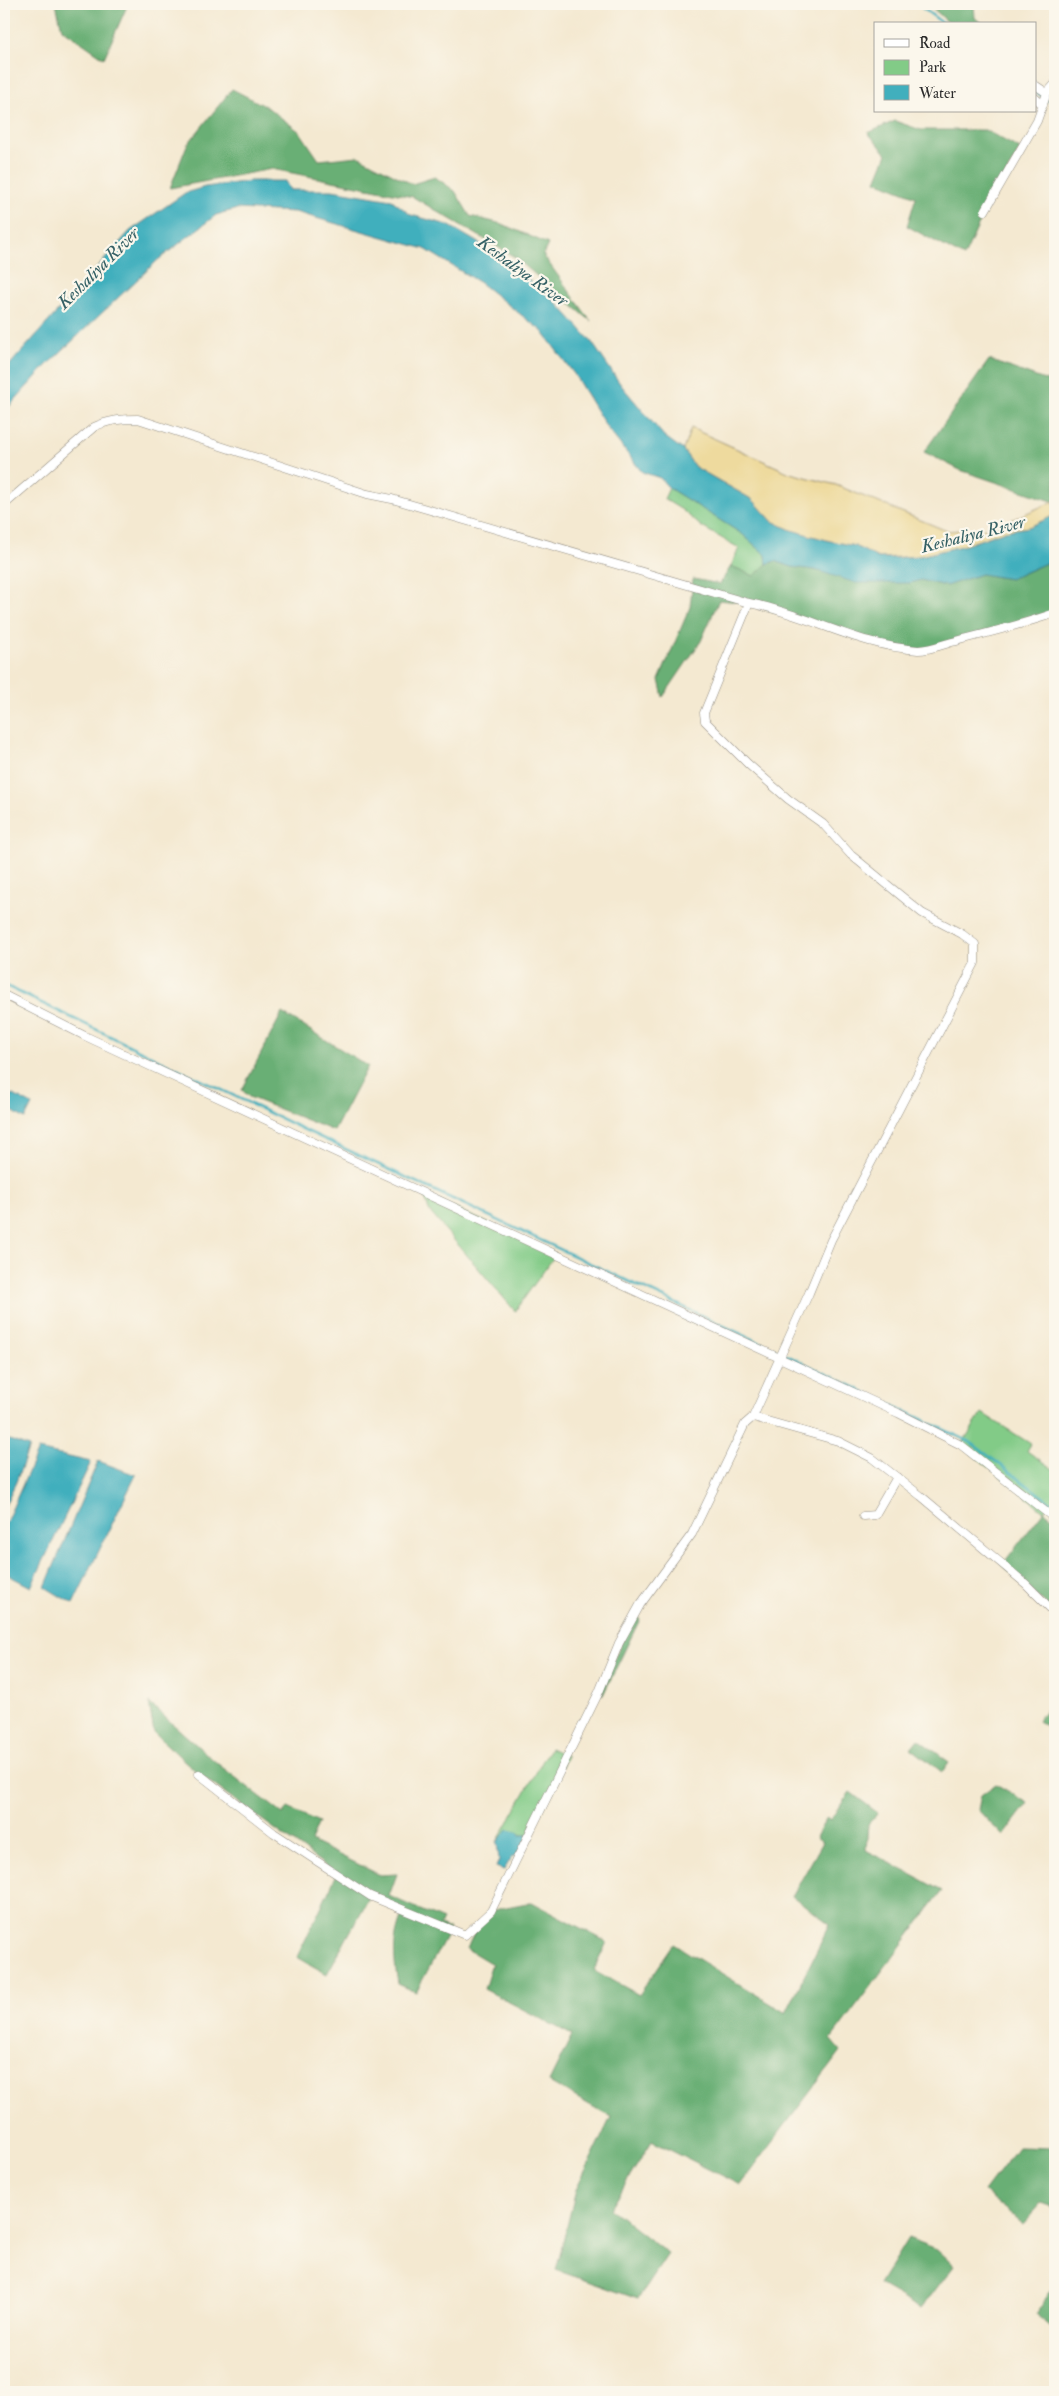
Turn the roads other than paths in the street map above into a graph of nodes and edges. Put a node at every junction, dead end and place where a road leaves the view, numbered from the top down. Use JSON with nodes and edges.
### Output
{"nodes":[{"id":1,"x":1055,"y":84,"type":"edge"},
{"id":2,"x":1036,"y":86,"type":"edge"},
{"id":3,"x":1047,"y":93,"type":"junction"},
{"id":4,"x":1036,"y":99,"type":"edge"},
{"id":5,"x":1044,"y":105,"type":"junction"},
{"id":6,"x":985,"y":211,"type":"dead end"},
{"id":7,"x":4,"y":505,"type":"edge"},
{"id":8,"x":749,"y":603,"type":"junction"},
{"id":9,"x":1055,"y":613,"type":"edge"},
{"id":10,"x":4,"y":995,"type":"edge"},
{"id":11,"x":779,"y":1358,"type":"junction"},
{"id":12,"x":753,"y":1417,"type":"junction"},
{"id":13,"x":897,"y":1477,"type":"junction"},
{"id":14,"x":863,"y":1516,"type":"dead end"},
{"id":15,"x":1055,"y":1519,"type":"edge"},
{"id":16,"x":1055,"y":1613,"type":"edge"},
{"id":17,"x":199,"y":1774,"type":"dead end"}],
"edges":[{"from":1,"to":3,"type":"street"},
{"from":2,"to":3,"type":"street"},
{"from":3,"to":5,"type":"street"},
{"from":4,"to":5,"type":"street"},
{"from":5,"to":6,"type":"street"},
{"from":7,"to":8,"type":"street"},
{"from":8,"to":9,"type":"street"},
{"from":8,"to":11,"type":"street"},
{"from":10,"to":11,"type":"street"},
{"from":11,"to":12,"type":"street"},
{"from":11,"to":15,"type":"street"},
{"from":12,"to":13,"type":"street"},
{"from":12,"to":17,"type":"street"},
{"from":13,"to":14,"type":"street"},
{"from":13,"to":16,"type":"street"}]}
